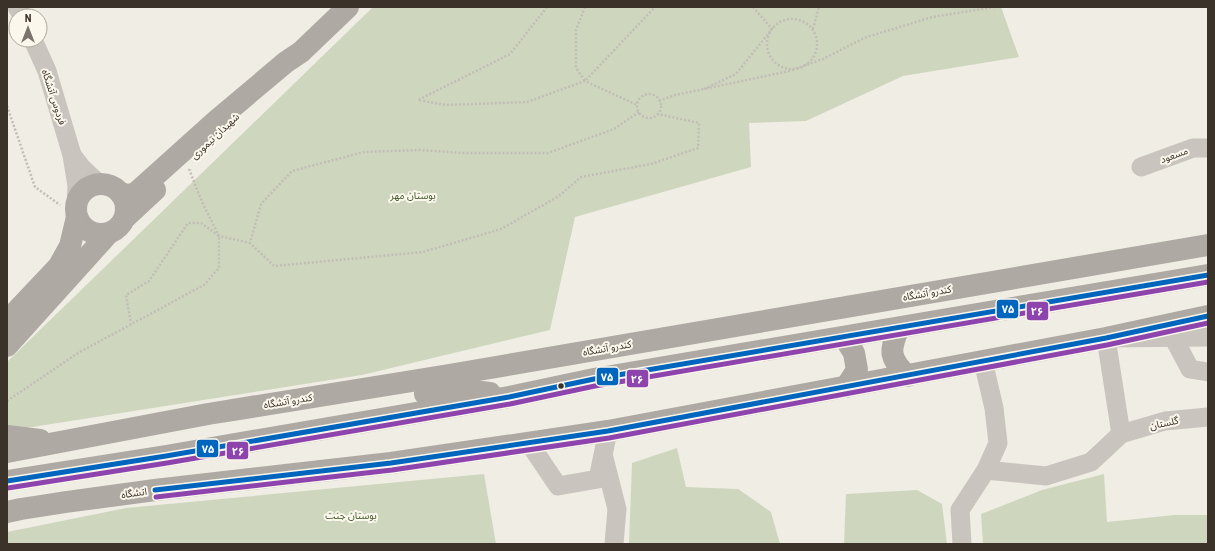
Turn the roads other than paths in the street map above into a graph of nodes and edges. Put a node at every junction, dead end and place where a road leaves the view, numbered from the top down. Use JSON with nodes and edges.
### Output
{"nodes":[{"id":1,"x":348,"y":7,"type":"edge"},
{"id":2,"x":37,"y":48,"type":"edge"},
{"id":3,"x":301,"y":52,"type":"junction"},
{"id":4,"x":1208,"y":148,"type":"edge"},
{"id":5,"x":72,"y":155,"type":"junction"},
{"id":6,"x":1141,"y":167,"type":"dead end"},
{"id":7,"x":99,"y":184,"type":"junction"},
{"id":8,"x":121,"y":194,"type":"junction"},
{"id":9,"x":77,"y":211,"type":"junction"},
{"id":10,"x":126,"y":217,"type":"junction"},
{"id":11,"x":108,"y":234,"type":"junction"},
{"id":12,"x":1208,"y":244,"type":"edge"},
{"id":13,"x":1208,"y":276,"type":"edge"},
{"id":14,"x":1208,"y":316,"type":"edge"},
{"id":15,"x":7,"y":321,"type":"edge"},
{"id":16,"x":899,"y":328,"type":"junction"},
{"id":17,"x":844,"y":337,"type":"junction"},
{"id":18,"x":1172,"y":337,"type":"junction"},
{"id":19,"x":1208,"y":337,"type":"edge"},
{"id":20,"x":1106,"y":338,"type":"junction"},
{"id":21,"x":7,"y":346,"type":"edge"},
{"id":22,"x":586,"y":351,"type":"junction"},
{"id":23,"x":983,"y":361,"type":"junction"},
{"id":24,"x":677,"y":365,"type":"junction"},
{"id":25,"x":1208,"y":372,"type":"edge"},
{"id":26,"x":907,"y":376,"type":"junction"},
{"id":27,"x":846,"y":387,"type":"junction"},
{"id":28,"x":509,"y":397,"type":"junction"},
{"id":29,"x":1208,"y":416,"type":"edge"},
{"id":30,"x":186,"y":418,"type":"junction"},
{"id":31,"x":608,"y":431,"type":"junction"},
{"id":32,"x":1121,"y":434,"type":"junction"},
{"id":33,"x":7,"y":436,"type":"edge"},
{"id":34,"x":65,"y":441,"type":"junction"},
{"id":35,"x":529,"y":443,"type":"junction"},
{"id":36,"x":7,"y":452,"type":"edge"},
{"id":37,"x":603,"y":455,"type":"junction"},
{"id":38,"x":986,"y":470,"type":"junction"},
{"id":39,"x":7,"y":481,"type":"edge"},
{"id":40,"x":7,"y":512,"type":"edge"},
{"id":41,"x":614,"y":544,"type":"edge"},
{"id":42,"x":962,"y":544,"type":"edge"}],
"edges":[{"from":1,"to":3,"type":"main road","name":"شهیدان تیموری"},
{"from":2,"to":5,"type":"street","name":"فردوس آتشگاه"},
{"from":3,"to":8,"type":"main road","name":"شهیدان تیموری"},
{"from":3,"to":10,"type":"main road","name":"شهیدان تیموری"},
{"from":4,"to":6,"type":"street","name":"مسعود"},
{"from":5,"to":7,"type":"street"},
{"from":5,"to":9,"type":"street","name":"فردوس آتشگاه"},
{"from":7,"to":8,"type":"main road"},
{"from":7,"to":9,"type":"main road"},
{"from":8,"to":10,"type":"main road"},
{"from":9,"to":11,"type":"main road"},
{"from":9,"to":15,"type":"main road"},
{"from":10,"to":11,"type":"main road"},
{"from":11,"to":21,"type":"main road"},
{"from":12,"to":22,"type":"main road","name":"کندرو آتشگاه"},
{"from":13,"to":16,"type":"main road"},
{"from":14,"to":20,"type":"main road","name":"اتشگاه"},
{"from":16,"to":17,"type":"main road"},
{"from":16,"to":26,"type":"main road"},
{"from":17,"to":24,"type":"main road"},
{"from":17,"to":27,"type":"main road"},
{"from":18,"to":19,"type":"street"},
{"from":18,"to":20,"type":"street"},
{"from":18,"to":25,"type":"street"},
{"from":20,"to":23,"type":"main road","name":"اتشگاه"},
{"from":20,"to":32,"type":"street"},
{"from":22,"to":24,"type":"main road"},
{"from":22,"to":30,"type":"main road","name":"کندرو آتشگاه"},
{"from":23,"to":26,"type":"main road","name":"اتشگاه"},
{"from":23,"to":38,"type":"street"},
{"from":24,"to":28,"type":"main road"},
{"from":26,"to":27,"type":"main road","name":"اتشگاه"},
{"from":27,"to":31,"type":"main road","name":"اتشگاه"},
{"from":28,"to":30,"type":"main road"},
{"from":28,"to":39,"type":"main road"},
{"from":29,"to":32,"type":"street","name":"گلستان"},
{"from":30,"to":34,"type":"main road","name":"کندرو آتشگاه"},
{"from":31,"to":35,"type":"main road","name":"اتشگاه"},
{"from":31,"to":37,"type":"street"},
{"from":32,"to":38,"type":"street"},
{"from":33,"to":34,"type":"main road"},
{"from":34,"to":36,"type":"main road","name":"کندرو آتشگاه"},
{"from":35,"to":37,"type":"street"},
{"from":35,"to":40,"type":"main road","name":"اتشگاه"},
{"from":37,"to":41,"type":"street"},
{"from":38,"to":42,"type":"street"}]}
